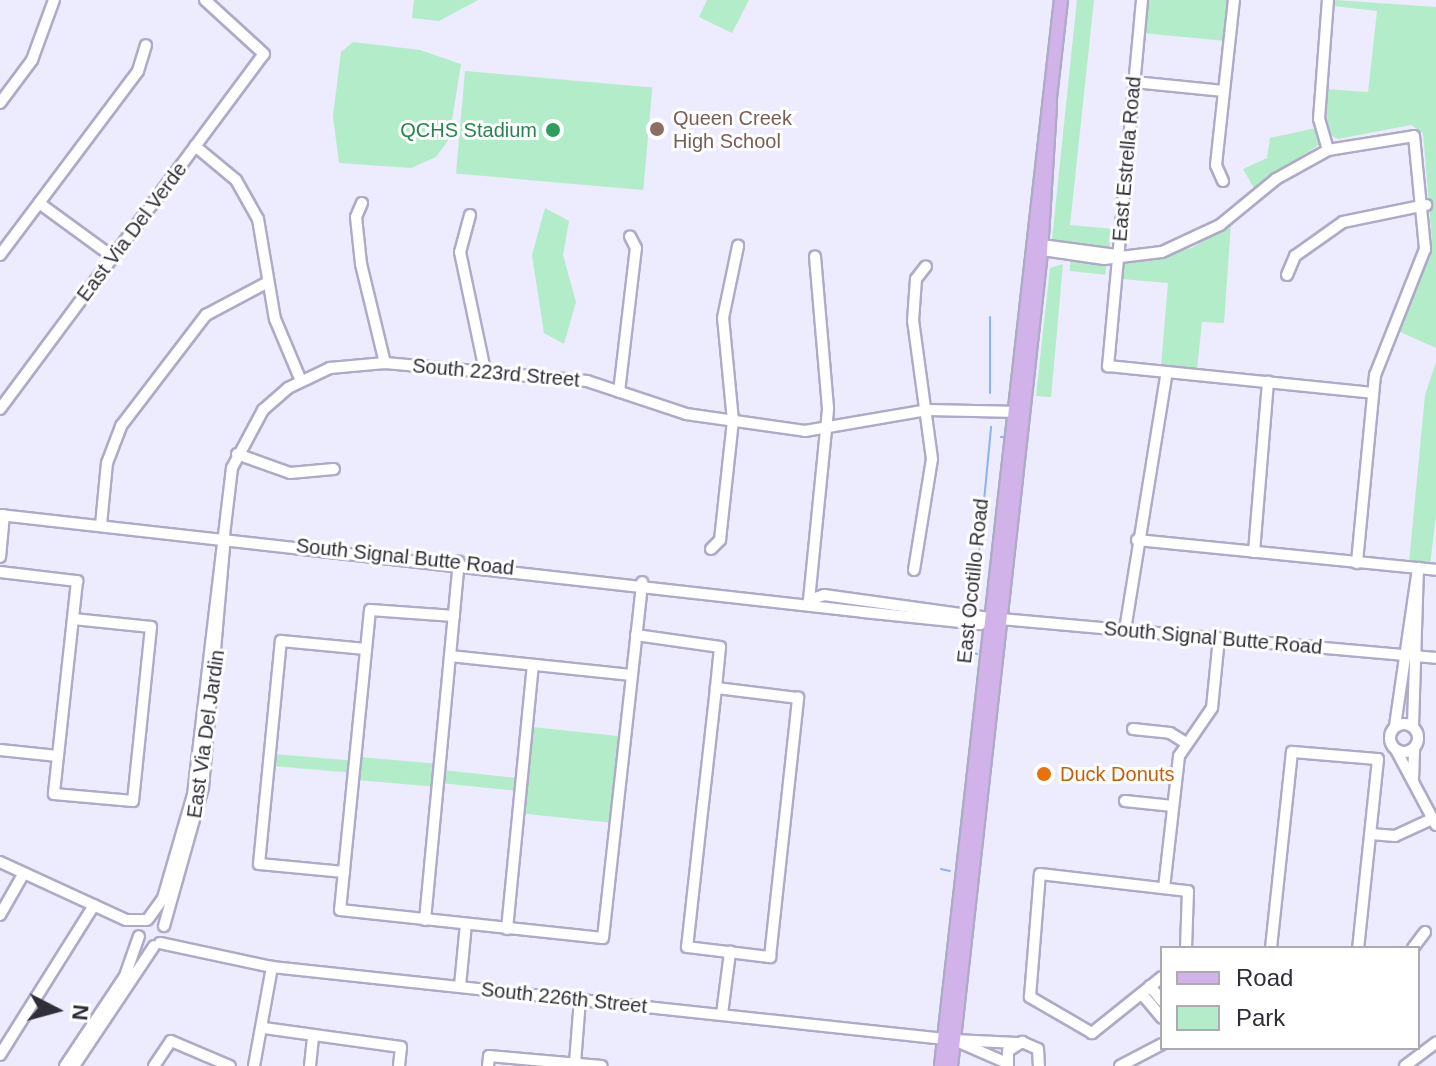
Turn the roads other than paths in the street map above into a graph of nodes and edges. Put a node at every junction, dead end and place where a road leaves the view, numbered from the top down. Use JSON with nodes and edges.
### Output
{"nodes":[{"id":1,"x":54,"y":0,"type":"edge"},
{"id":2,"x":205,"y":0,"type":"edge"},
{"id":3,"x":1061,"y":0,"type":"edge"},
{"id":4,"x":1142,"y":0,"type":"edge"},
{"id":5,"x":1234,"y":0,"type":"edge"},
{"id":6,"x":1328,"y":0,"type":"edge"},
{"id":7,"x":146,"y":45,"type":"dead end"},
{"id":8,"x":1134,"y":82,"type":"junction"},
{"id":9,"x":1224,"y":91,"type":"junction"},
{"id":10,"x":0,"y":103,"type":"edge"},
{"id":11,"x":195,"y":146,"type":"junction"},
{"id":12,"x":1328,"y":150,"type":"junction"},
{"id":13,"x":1223,"y":181,"type":"dead end"},
{"id":14,"x":39,"y":203,"type":"junction"},
{"id":15,"x":362,"y":203,"type":"dead end"},
{"id":16,"x":1426,"y":205,"type":"junction"},
{"id":17,"x":470,"y":215,"type":"dead end"},
{"id":18,"x":630,"y":236,"type":"dead end"},
{"id":19,"x":738,"y":246,"type":"dead end"},
{"id":20,"x":1037,"y":247,"type":"junction"},
{"id":21,"x":0,"y":255,"type":"edge"},
{"id":22,"x":1118,"y":255,"type":"junction"},
{"id":23,"x":113,"y":257,"type":"junction"},
{"id":24,"x":815,"y":257,"type":"dead end"},
{"id":25,"x":926,"y":266,"type":"dead end"},
{"id":26,"x":1287,"y":275,"type":"dead end"},
{"id":27,"x":268,"y":282,"type":"junction"},
{"id":28,"x":385,"y":363,"type":"junction"},
{"id":29,"x":485,"y":371,"type":"junction"},
{"id":30,"x":1167,"y":372,"type":"junction"},
{"id":31,"x":301,"y":381,"type":"junction"},
{"id":32,"x":1268,"y":382,"type":"junction"},
{"id":33,"x":619,"y":392,"type":"junction"},
{"id":34,"x":1373,"y":393,"type":"junction"},
{"id":35,"x":0,"y":409,"type":"edge"},
{"id":36,"x":928,"y":410,"type":"junction"},
{"id":37,"x":1017,"y":412,"type":"junction"},
{"id":38,"x":733,"y":421,"type":"junction"},
{"id":39,"x":826,"y":430,"type":"junction"},
{"id":40,"x":237,"y":454,"type":"junction"},
{"id":41,"x":334,"y":469,"type":"dead end"},
{"id":42,"x":2,"y":515,"type":"edge"},
{"id":43,"x":101,"y":525,"type":"junction"},
{"id":44,"x":225,"y":538,"type":"junction"},
{"id":45,"x":1137,"y":540,"type":"junction"},
{"id":46,"x":711,"y":549,"type":"dead end"},
{"id":47,"x":1254,"y":552,"type":"junction"},
{"id":48,"x":0,"y":557,"type":"edge"},
{"id":49,"x":459,"y":562,"type":"junction"},
{"id":50,"x":1357,"y":563,"type":"junction"},
{"id":51,"x":1418,"y":568,"type":"junction"},
{"id":52,"x":914,"y":570,"type":"dead end"},
{"id":53,"x":1436,"y":570,"type":"edge"},
{"id":54,"x":0,"y":572,"type":"edge"},
{"id":55,"x":642,"y":582,"type":"junction"},
{"id":56,"x":809,"y":600,"type":"junction"},
{"id":57,"x":454,"y":616,"type":"junction"},
{"id":58,"x":73,"y":619,"type":"junction"},
{"id":59,"x":995,"y":619,"type":"junction"},
{"id":60,"x":1125,"y":630,"type":"junction"},
{"id":61,"x":636,"y":635,"type":"junction"},
{"id":62,"x":1219,"y":638,"type":"junction"},
{"id":63,"x":366,"y":649,"type":"junction"},
{"id":64,"x":450,"y":656,"type":"junction"},
{"id":65,"x":1410,"y":656,"type":"junction"},
{"id":66,"x":1436,"y":658,"type":"edge"},
{"id":67,"x":533,"y":665,"type":"junction"},
{"id":68,"x":631,"y":675,"type":"junction"},
{"id":69,"x":716,"y":688,"type":"junction"},
{"id":70,"x":1395,"y":726,"type":"junction"},
{"id":71,"x":1413,"y":726,"type":"junction"},
{"id":72,"x":1133,"y":729,"type":"dead end"},
{"id":73,"x":1186,"y":743,"type":"junction"},
{"id":74,"x":1414,"y":749,"type":"junction"},
{"id":75,"x":0,"y":750,"type":"edge"},
{"id":76,"x":1396,"y":750,"type":"junction"},
{"id":77,"x":58,"y":756,"type":"junction"},
{"id":78,"x":1413,"y":780,"type":"junction"},
{"id":79,"x":1125,"y":801,"type":"dead end"},
{"id":80,"x":1173,"y":806,"type":"junction"},
{"id":81,"x":1434,"y":822,"type":"edge"},
{"id":82,"x":1371,"y":834,"type":"junction"},
{"id":83,"x":0,"y":862,"type":"edge"},
{"id":84,"x":344,"y":872,"type":"junction"},
{"id":85,"x":24,"y":873,"type":"junction"},
{"id":86,"x":1164,"y":888,"type":"junction"},
{"id":87,"x":94,"y":905,"type":"junction"},
{"id":88,"x":0,"y":915,"type":"edge"},
{"id":89,"x":126,"y":920,"type":"junction"},
{"id":90,"x":148,"y":920,"type":"junction"},
{"id":91,"x":425,"y":920,"type":"junction"},
{"id":92,"x":466,"y":924,"type":"junction"},
{"id":93,"x":165,"y":928,"type":"junction"},
{"id":94,"x":507,"y":929,"type":"junction"},
{"id":95,"x":1425,"y":932,"type":"dead end"},
{"id":96,"x":139,"y":935,"type":"junction"},
{"id":97,"x":157,"y":944,"type":"junction"},
{"id":98,"x":177,"y":944,"type":"junction"},
{"id":99,"x":1186,"y":946,"type":"edge"},
{"id":100,"x":1271,"y":946,"type":"edge"},
{"id":101,"x":1358,"y":946,"type":"edge"},
{"id":102,"x":1414,"y":946,"type":"edge"},
{"id":103,"x":730,"y":952,"type":"junction"},
{"id":104,"x":272,"y":967,"type":"junction"},
{"id":105,"x":1160,"y":979,"type":"edge"},
{"id":106,"x":460,"y":986,"type":"junction"},
{"id":107,"x":1146,"y":990,"type":"junction"},
{"id":108,"x":580,"y":999,"type":"junction"},
{"id":109,"x":1160,"y":1000,"type":"edge"},
{"id":110,"x":722,"y":1014,"type":"junction"},
{"id":111,"x":1160,"y":1014,"type":"edge"},
{"id":112,"x":264,"y":1028,"type":"junction"},
{"id":113,"x":313,"y":1037,"type":"junction"},
{"id":114,"x":948,"y":1039,"type":"junction"},
{"id":115,"x":1017,"y":1043,"type":"junction"},
{"id":116,"x":1436,"y":1043,"type":"edge"},
{"id":117,"x":1160,"y":1045,"type":"edge"},
{"id":118,"x":1040,"y":1054,"type":"junction"},
{"id":119,"x":0,"y":1055,"type":"edge"},
{"id":120,"x":489,"y":1061,"type":"edge"},
{"id":121,"x":575,"y":1063,"type":"junction"},
{"id":122,"x":1008,"y":1064,"type":"edge"},
{"id":123,"x":65,"y":1066,"type":"edge"},
{"id":124,"x":74,"y":1066,"type":"edge"},
{"id":125,"x":154,"y":1066,"type":"edge"},
{"id":126,"x":230,"y":1066,"type":"edge"},
{"id":127,"x":254,"y":1066,"type":"edge"},
{"id":128,"x":310,"y":1066,"type":"edge"},
{"id":129,"x":399,"y":1066,"type":"edge"},
{"id":130,"x":602,"y":1066,"type":"edge"},
{"id":131,"x":941,"y":1066,"type":"edge"},
{"id":132,"x":951,"y":1066,"type":"edge"},
{"id":133,"x":1039,"y":1066,"type":"edge"},
{"id":134,"x":1053,"y":1066,"type":"edge"},
{"id":135,"x":1120,"y":1066,"type":"edge"},
{"id":136,"x":1405,"y":1066,"type":"edge"}],
"edges":[{"from":1,"to":10,"type":"street"},
{"from":2,"to":11,"type":"street","name":"East Via Del Verde"},
{"from":3,"to":20,"type":"main road","name":"East Ocotillo Road"},
{"from":4,"to":8,"type":"street","name":"East Estrella Road"},
{"from":5,"to":9,"type":"street"},
{"from":6,"to":12,"type":"street"},
{"from":7,"to":14,"type":"street"},
{"from":8,"to":9,"type":"street"},
{"from":8,"to":22,"type":"street","name":"East Estrella Road"},
{"from":9,"to":13,"type":"street"},
{"from":11,"to":23,"type":"street","name":"East Via Del Verde"},
{"from":11,"to":27,"type":"street"},
{"from":12,"to":16,"type":"street"},
{"from":12,"to":22,"type":"street"},
{"from":14,"to":21,"type":"street"},
{"from":14,"to":23,"type":"street"},
{"from":15,"to":28,"type":"street"},
{"from":16,"to":26,"type":"street"},
{"from":16,"to":34,"type":"street"},
{"from":17,"to":29,"type":"street"},
{"from":18,"to":33,"type":"street"},
{"from":19,"to":38,"type":"street"},
{"from":20,"to":22,"type":"street"},
{"from":20,"to":37,"type":"main road","name":"East Ocotillo Road"},
{"from":22,"to":30,"type":"street","name":"East Estrella Road"},
{"from":23,"to":35,"type":"street","name":"East Via Del Verde"},
{"from":24,"to":39,"type":"street"},
{"from":25,"to":36,"type":"street"},
{"from":27,"to":31,"type":"street"},
{"from":27,"to":43,"type":"street"},
{"from":28,"to":29,"type":"street","name":"South 223rd Street"},
{"from":28,"to":31,"type":"street","name":"South 223rd Street"},
{"from":29,"to":33,"type":"street","name":"South 223rd Street"},
{"from":30,"to":32,"type":"street"},
{"from":30,"to":45,"type":"street"},
{"from":31,"to":40,"type":"street","name":"East Via Del Jardin"},
{"from":32,"to":34,"type":"street"},
{"from":32,"to":47,"type":"street"},
{"from":33,"to":38,"type":"street","name":"South 223rd Street"},
{"from":34,"to":50,"type":"street"},
{"from":36,"to":37,"type":"street","name":"South 223rd Street"},
{"from":36,"to":39,"type":"street","name":"South 223rd Street"},
{"from":36,"to":52,"type":"street"},
{"from":37,"to":59,"type":"main road","name":"East Ocotillo Road"},
{"from":38,"to":39,"type":"street","name":"South 223rd Street"},
{"from":38,"to":46,"type":"street"},
{"from":39,"to":56,"type":"street"},
{"from":40,"to":41,"type":"street"},
{"from":40,"to":44,"type":"street","name":"East Via Del Jardin"},
{"from":42,"to":43,"type":"street","name":"South Signal Butte Road"},
{"from":42,"to":48,"type":"street"},
{"from":43,"to":44,"type":"street","name":"South Signal Butte Road"},
{"from":44,"to":49,"type":"street","name":"South Signal Butte Road"},
{"from":44,"to":90,"type":"street","name":"East Via Del Jardin"},
{"from":44,"to":93,"type":"street","name":"East Via Del Jardin"},
{"from":45,"to":47,"type":"street"},
{"from":45,"to":60,"type":"street"},
{"from":47,"to":50,"type":"street"},
{"from":49,"to":55,"type":"street","name":"South Signal Butte Road"},
{"from":49,"to":57,"type":"street"},
{"from":50,"to":51,"type":"street"},
{"from":51,"to":53,"type":"street"},
{"from":51,"to":65,"type":"street"},
{"from":54,"to":58,"type":"street"},
{"from":55,"to":56,"type":"street","name":"South Signal Butte Road"},
{"from":55,"to":61,"type":"street"},
{"from":56,"to":59,"type":"street","name":"South Signal Butte Road"},
{"from":57,"to":63,"type":"street"},
{"from":57,"to":64,"type":"street"},
{"from":58,"to":77,"type":"street"},
{"from":58,"to":77,"type":"street"},
{"from":59,"to":60,"type":"street","name":"South Signal Butte Road"},
{"from":59,"to":114,"type":"main road","name":"East Ocotillo Road"},
{"from":60,"to":62,"type":"street","name":"South Signal Butte Road"},
{"from":61,"to":68,"type":"street"},
{"from":61,"to":69,"type":"street"},
{"from":62,"to":65,"type":"street","name":"South Signal Butte Road"},
{"from":62,"to":73,"type":"street"},
{"from":63,"to":84,"type":"street"},
{"from":63,"to":84,"type":"street"},
{"from":64,"to":67,"type":"street"},
{"from":64,"to":91,"type":"street"},
{"from":65,"to":66,"type":"street","name":"South Signal Butte Road"},
{"from":65,"to":70,"type":"street"},
{"from":65,"to":71,"type":"street"},
{"from":67,"to":68,"type":"street"},
{"from":67,"to":94,"type":"street"},
{"from":68,"to":94,"type":"street"},
{"from":69,"to":103,"type":"street"},
{"from":69,"to":103,"type":"street"},
{"from":70,"to":71,"type":"street"},
{"from":70,"to":76,"type":"street"},
{"from":71,"to":74,"type":"street"},
{"from":72,"to":73,"type":"street"},
{"from":73,"to":80,"type":"street"},
{"from":74,"to":76,"type":"street"},
{"from":74,"to":78,"type":"street"},
{"from":75,"to":77,"type":"street"},
{"from":76,"to":78,"type":"street"},
{"from":78,"to":81,"type":"street"},
{"from":79,"to":80,"type":"street"},
{"from":80,"to":86,"type":"street"},
{"from":81,"to":82,"type":"street"},
{"from":82,"to":100,"type":"street"},
{"from":82,"to":101,"type":"street"},
{"from":83,"to":85,"type":"street"},
{"from":84,"to":91,"type":"street"},
{"from":85,"to":87,"type":"street"},
{"from":85,"to":88,"type":"street"},
{"from":86,"to":99,"type":"street"},
{"from":86,"to":107,"type":"street"},
{"from":87,"to":89,"type":"street"},
{"from":87,"to":119,"type":"street"},
{"from":89,"to":90,"type":"street"},
{"from":89,"to":96,"type":"street"},
{"from":90,"to":93,"type":"street"},
{"from":90,"to":96,"type":"street","name":"East Via Del Jardin"},
{"from":91,"to":92,"type":"street"},
{"from":92,"to":94,"type":"street"},
{"from":92,"to":106,"type":"street"},
{"from":93,"to":97,"type":"street","name":"East Via Del Jardin"},
{"from":93,"to":98,"type":"street"},
{"from":95,"to":102,"type":"street"},
{"from":96,"to":97,"type":"street"},
{"from":96,"to":123,"type":"street"},
{"from":97,"to":98,"type":"street","name":"South 226th Street"},
{"from":97,"to":124,"type":"street"},
{"from":98,"to":104,"type":"street","name":"South 226th Street"},
{"from":103,"to":110,"type":"street"},
{"from":104,"to":106,"type":"street","name":"South 226th Street"},
{"from":104,"to":112,"type":"street"},
{"from":105,"to":107,"type":"street"},
{"from":106,"to":108,"type":"street","name":"South 226th Street"},
{"from":107,"to":109,"type":"street"},
{"from":107,"to":111,"type":"street"},
{"from":108,"to":110,"type":"street","name":"South 226th Street"},
{"from":108,"to":121,"type":"street"},
{"from":110,"to":114,"type":"street","name":"South 226th Street"},
{"from":112,"to":113,"type":"street"},
{"from":112,"to":127,"type":"street"},
{"from":113,"to":128,"type":"street"},
{"from":113,"to":129,"type":"street"},
{"from":114,"to":115,"type":"street"},
{"from":114,"to":122,"type":"street"},
{"from":114,"to":131,"type":"main road","name":"East Ocotillo Road"},
{"from":114,"to":132,"type":"main road","name":"East Ocotillo Road"},
{"from":115,"to":118,"type":"street"},
{"from":115,"to":122,"type":"street"},
{"from":116,"to":136,"type":"street"},
{"from":117,"to":135,"type":"street"},
{"from":118,"to":133,"type":"street"},
{"from":118,"to":134,"type":"street"},
{"from":120,"to":121,"type":"street"},
{"from":121,"to":130,"type":"street"},
{"from":125,"to":126,"type":"street"}]}
